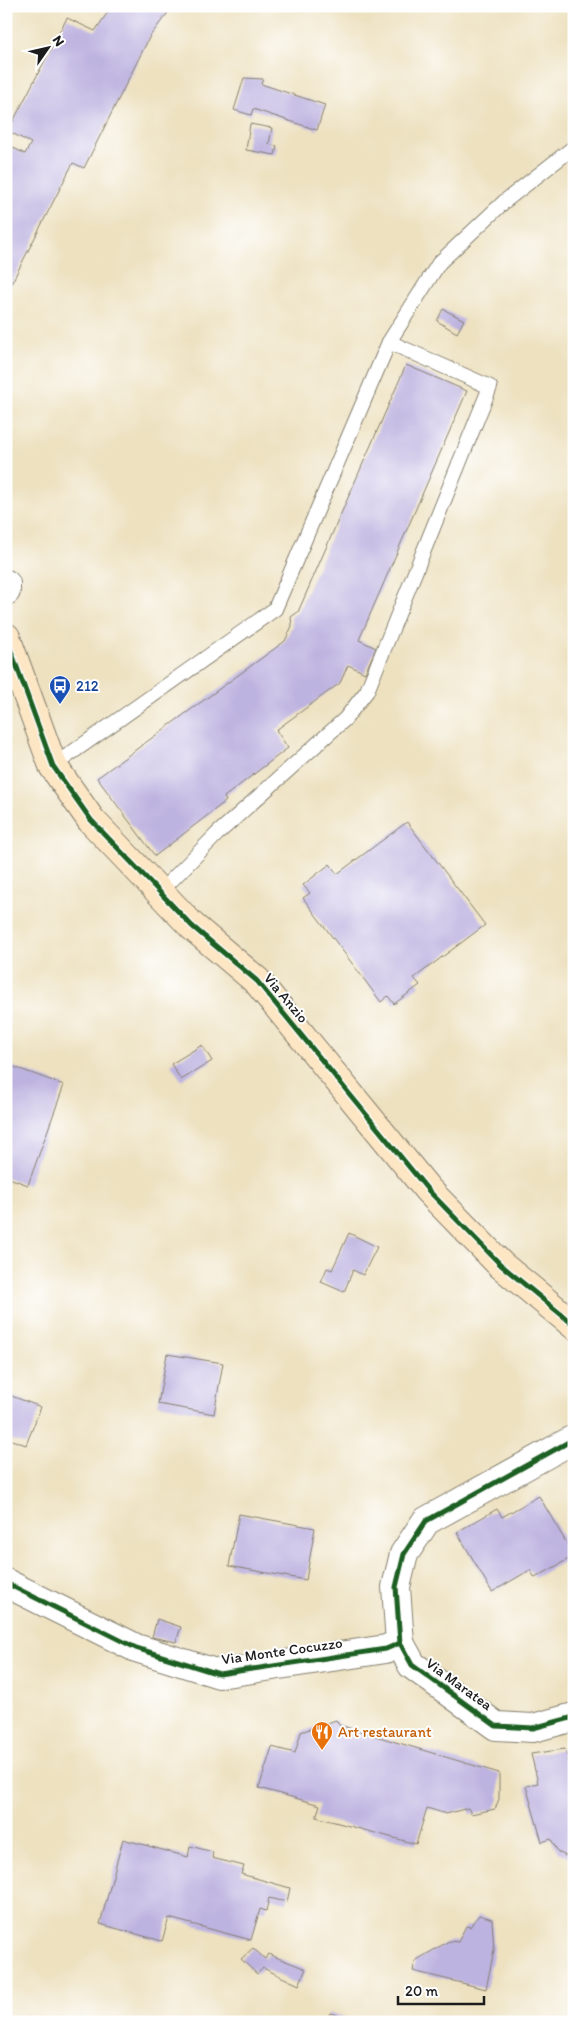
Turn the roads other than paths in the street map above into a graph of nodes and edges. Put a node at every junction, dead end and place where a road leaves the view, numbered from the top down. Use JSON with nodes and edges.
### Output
{"nodes":[{"id":1,"x":574,"y":147,"type":"edge"},
{"id":2,"x":389,"y":342,"type":"junction"},
{"id":3,"x":6,"y":584,"type":"edge"},
{"id":4,"x":6,"y":591,"type":"edge"},
{"id":5,"x":6,"y":637,"type":"edge"},
{"id":6,"x":53,"y":766,"type":"junction"},
{"id":7,"x":160,"y":892,"type":"junction"},
{"id":8,"x":574,"y":1325,"type":"edge"},
{"id":9,"x":574,"y":1439,"type":"edge"},
{"id":10,"x":6,"y":1583,"type":"edge"},
{"id":11,"x":400,"y":1643,"type":"junction"},
{"id":12,"x":574,"y":1717,"type":"edge"}],
"edges":[{"from":1,"to":2,"type":"lane"},
{"from":2,"to":6,"type":"lane"},
{"from":2,"to":7,"type":"lane"},
{"from":3,"to":4,"type":"street"},
{"from":5,"to":6,"type":"street","name":"Via Anzio"},
{"from":6,"to":7,"type":"street","name":"Via Anzio"},
{"from":7,"to":8,"type":"street","name":"Via Anzio"},
{"from":9,"to":11,"type":"street","name":"Via Maratea"},
{"from":10,"to":11,"type":"street","name":"Via Monte Cocuzzo"},
{"from":11,"to":12,"type":"street","name":"Via Maratea"}]}
